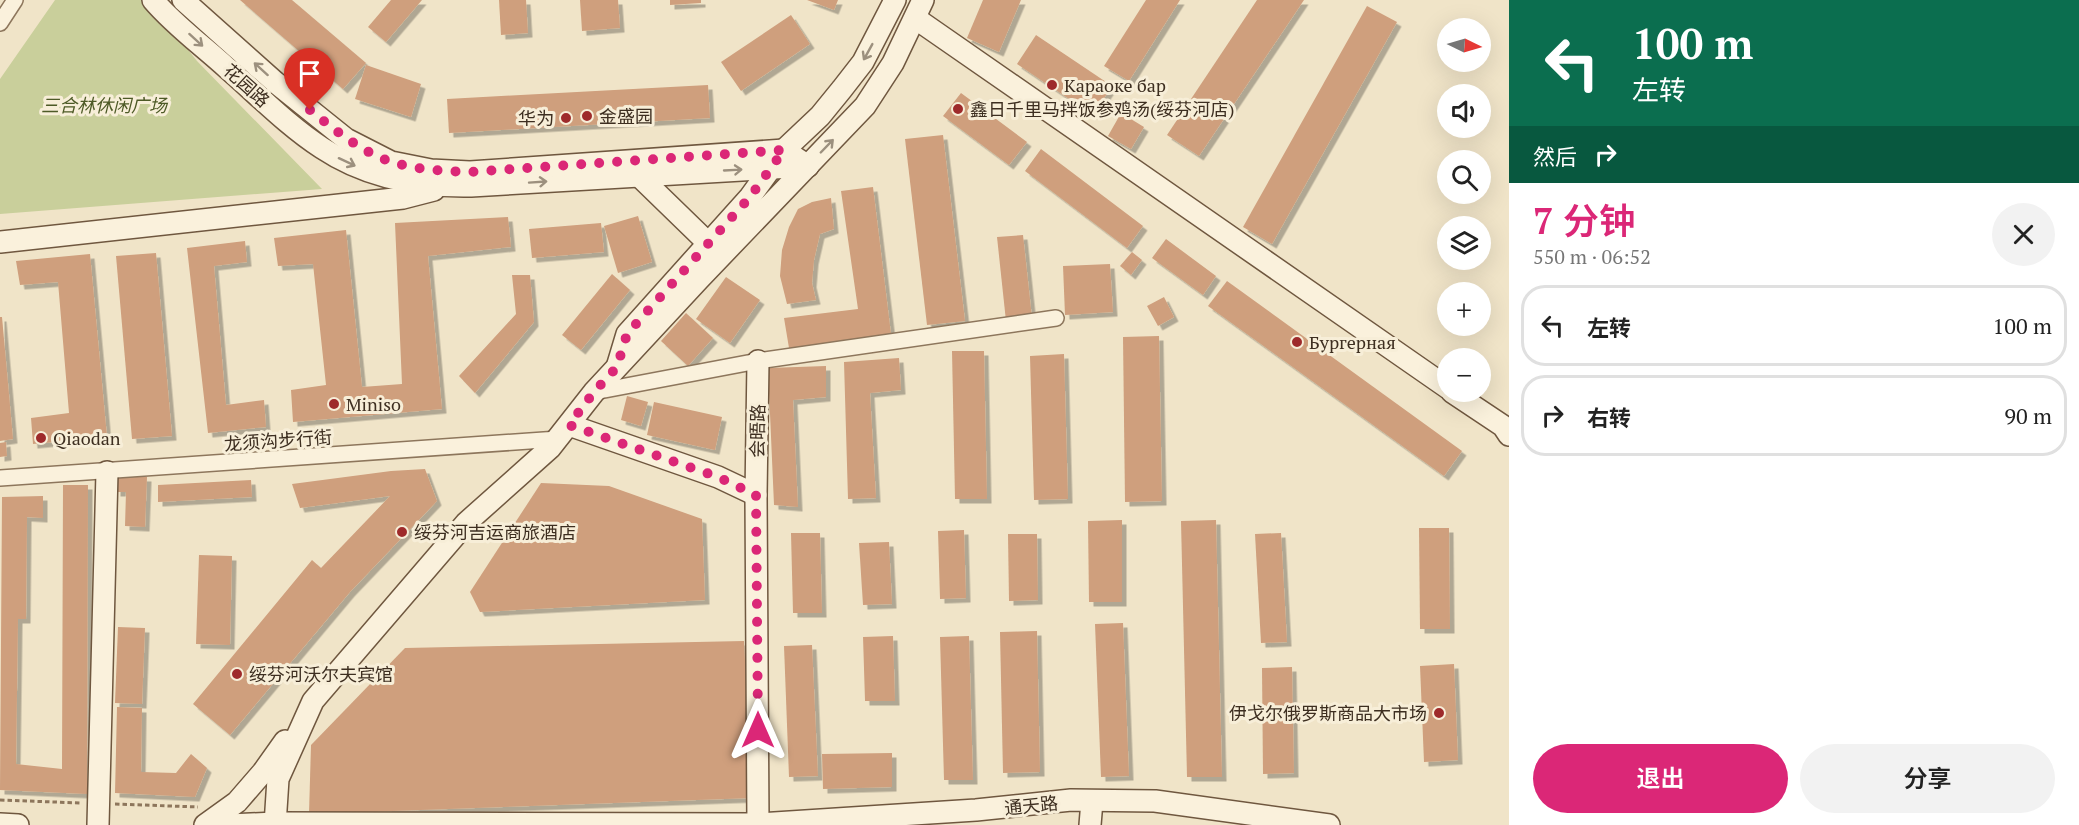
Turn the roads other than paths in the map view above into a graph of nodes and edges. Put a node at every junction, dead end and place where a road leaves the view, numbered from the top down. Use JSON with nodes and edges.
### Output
{"nodes":[{"id":1,"x":15,"y":0,"type":"edge"},
{"id":2,"x":153,"y":0,"type":"edge"},
{"id":3,"x":183,"y":0,"type":"edge"},
{"id":4,"x":895,"y":0,"type":"edge"},
{"id":5,"x":919,"y":9,"type":"edge"},
{"id":6,"x":0,"y":23,"type":"edge"},
{"id":7,"x":784,"y":150,"type":"junction"},
{"id":8,"x":807,"y":166,"type":"junction"},
{"id":9,"x":771,"y":168,"type":"junction"},
{"id":10,"x":638,"y":175,"type":"junction"},
{"id":11,"x":446,"y":187,"type":"junction"},
{"id":12,"x":0,"y":242,"type":"edge"},
{"id":13,"x":708,"y":243,"type":"junction"},
{"id":14,"x":1056,"y":318,"type":"dead end"},
{"id":15,"x":758,"y":361,"type":"junction"},
{"id":16,"x":617,"y":367,"type":"junction"},
{"id":17,"x":1437,"y":380,"type":"edge"},
{"id":18,"x":594,"y":392,"type":"junction"},
{"id":19,"x":1467,"y":402,"type":"edge"},
{"id":20,"x":563,"y":432,"type":"junction"},
{"id":21,"x":1509,"y":435,"type":"edge"},
{"id":22,"x":107,"y":472,"type":"junction"},
{"id":23,"x":0,"y":478,"type":"edge"},
{"id":24,"x":756,"y":495,"type":"junction"},
{"id":25,"x":313,"y":701,"type":"junction"},
{"id":26,"x":1092,"y":801,"type":"junction"},
{"id":27,"x":228,"y":817,"type":"edge"},
{"id":28,"x":0,"y":824,"type":"edge"},
{"id":29,"x":275,"y":824,"type":"edge"},
{"id":30,"x":758,"y":824,"type":"edge"},
{"id":31,"x":18,"y":825,"type":"edge"},
{"id":32,"x":98,"y":825,"type":"edge"},
{"id":33,"x":205,"y":825,"type":"edge"},
{"id":34,"x":1090,"y":825,"type":"edge"},
{"id":35,"x":1329,"y":825,"type":"edge"}],
"edges":[{"from":1,"to":6,"type":"street"},
{"from":2,"to":11,"type":"main road","name":"花园路","one_way":true},
{"from":7,"to":3,"type":"main road","name":"花园路","one_way":true},
{"from":4,"to":7,"type":"main road","one_way":true},
{"from":8,"to":5,"type":"main road","one_way":true},
{"from":5,"to":17,"type":"main road"},
{"from":7,"to":8,"type":"main road"},
{"from":7,"to":9,"type":"main road"},
{"from":8,"to":9,"type":"main road","name":"花园路"},
{"from":8,"to":16,"type":"main road"},
{"from":10,"to":9,"type":"main road","name":"花园路","one_way":true},
{"from":9,"to":13,"type":"main road"},
{"from":11,"to":10,"type":"main road","name":"花园路","one_way":true},
{"from":10,"to":13,"type":"main road"},
{"from":11,"to":12,"type":"main road"},
{"from":13,"to":16,"type":"main road"},
{"from":14,"to":15,"type":"street"},
{"from":15,"to":18,"type":"street"},
{"from":15,"to":24,"type":"main road","name":"会晤路"},
{"from":16,"to":18,"type":"main road"},
{"from":18,"to":20,"type":"main road"},
{"from":19,"to":21,"type":"main road"},
{"from":20,"to":22,"type":"street","name":"龙须沟步行街"},
{"from":20,"to":24,"type":"main road"},
{"from":20,"to":25,"type":"main road"},
{"from":22,"to":23,"type":"street","name":"龙须沟步行街"},
{"from":22,"to":32,"type":"main road"},
{"from":24,"to":30,"type":"main road","name":"会晤路"},
{"from":25,"to":27,"type":"main road"},
{"from":25,"to":29,"type":"main road"},
{"from":26,"to":30,"type":"main road","name":"通天路"},
{"from":26,"to":34,"type":"main road"},
{"from":26,"to":35,"type":"main road","name":"通天路"},
{"from":27,"to":29,"type":"main road","name":"通天路"},
{"from":27,"to":33,"type":"main road"},
{"from":28,"to":31,"type":"main road"},
{"from":29,"to":30,"type":"main road","name":"通天路"}]}
